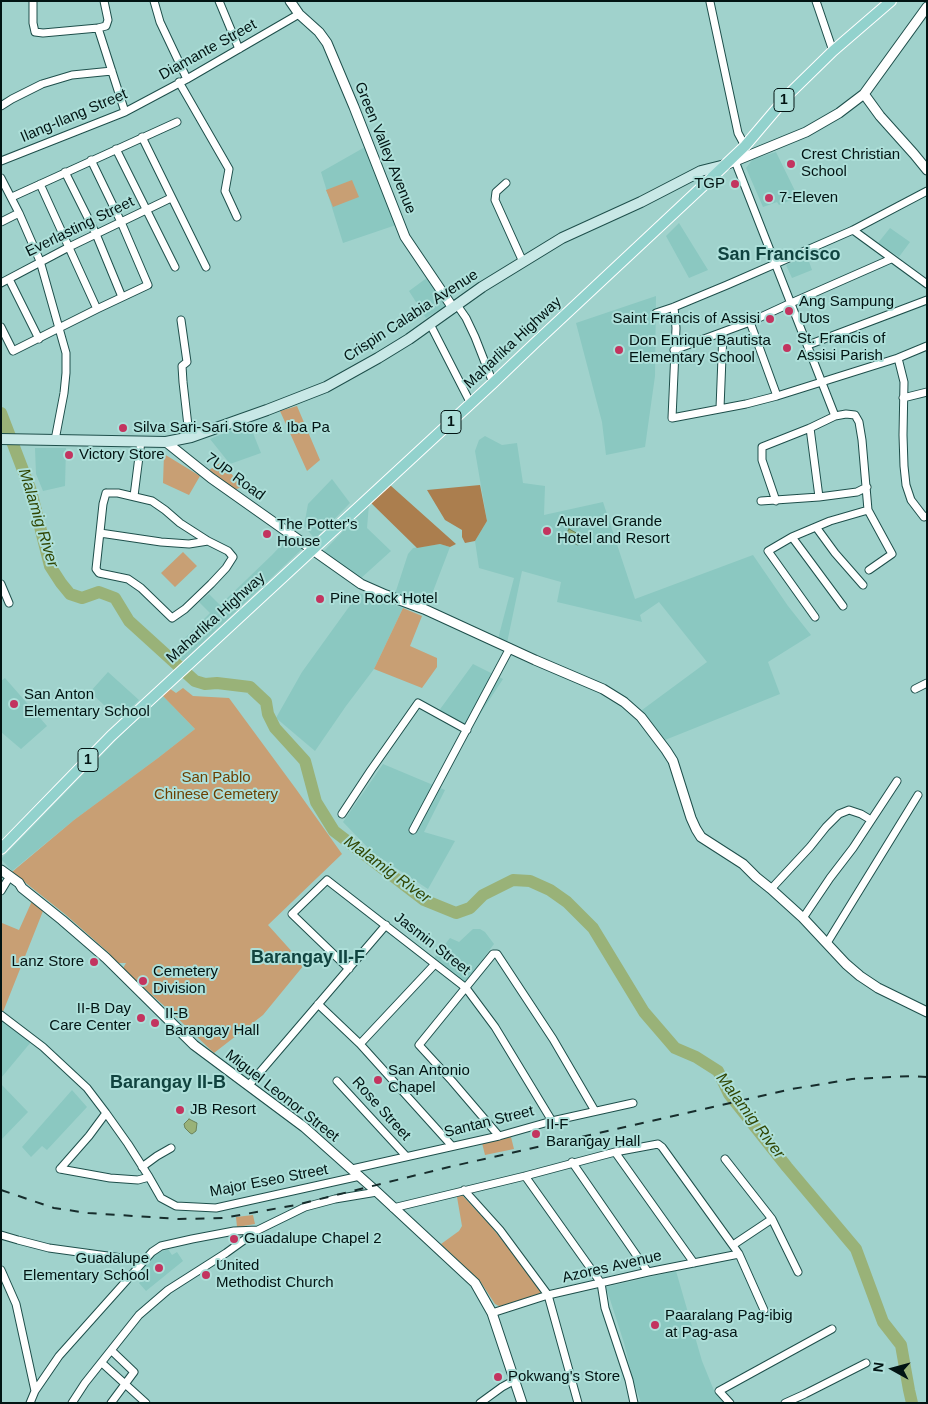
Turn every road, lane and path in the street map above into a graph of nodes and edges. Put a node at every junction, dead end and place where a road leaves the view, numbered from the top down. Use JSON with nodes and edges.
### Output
{"nodes":[{"id":1,"x":33,"y":1,"type":"edge"},
{"id":2,"x":104,"y":1,"type":"edge"},
{"id":3,"x":154,"y":1,"type":"edge"},
{"id":4,"x":219,"y":1,"type":"edge"},
{"id":5,"x":290,"y":1,"type":"edge"},
{"id":6,"x":816,"y":1,"type":"edge"},
{"id":7,"x":891,"y":1,"type":"edge"},
{"id":8,"x":710,"y":2,"type":"edge"},
{"id":9,"x":927,"y":7,"type":"edge"},
{"id":10,"x":299,"y":14,"type":"junction"},
{"id":11,"x":98,"y":28,"type":"junction"},
{"id":12,"x":239,"y":49,"type":"junction"},
{"id":13,"x":833,"y":51,"type":"junction"},
{"id":14,"x":112,"y":71,"type":"junction"},
{"id":15,"x":187,"y":79,"type":"junction"},
{"id":16,"x":179,"y":82,"type":"junction"},
{"id":17,"x":157,"y":94,"type":"joint"},
{"id":18,"x":864,"y":94,"type":"junction"},
{"id":19,"x":1,"y":106,"type":"edge"},
{"id":20,"x":125,"y":112,"type":"junction"},
{"id":21,"x":177,"y":122,"type":"dead end"},
{"id":22,"x":142,"y":137,"type":"junction"},
{"id":23,"x":744,"y":146,"type":"junction"},
{"id":24,"x":116,"y":149,"type":"junction"},
{"id":25,"x":91,"y":160,"type":"junction"},
{"id":26,"x":1,"y":161,"type":"edge"},
{"id":27,"x":736,"y":161,"type":"junction"},
{"id":28,"x":725,"y":165,"type":"junction"},
{"id":29,"x":927,"y":170,"type":"edge"},
{"id":30,"x":65,"y":172,"type":"junction"},
{"id":31,"x":1,"y":178,"type":"edge"},
{"id":32,"x":506,"y":183,"type":"dead end"},
{"id":33,"x":40,"y":184,"type":"junction"},
{"id":34,"x":927,"y":191,"type":"edge"},
{"id":35,"x":12,"y":197,"type":"junction"},
{"id":36,"x":171,"y":198,"type":"junction"},
{"id":37,"x":146,"y":210,"type":"junction"},
{"id":38,"x":19,"y":212,"type":"junction"},
{"id":39,"x":237,"y":216,"type":"dead end"},
{"id":40,"x":1,"y":222,"type":"edge"},
{"id":41,"x":121,"y":222,"type":"junction"},
{"id":42,"x":853,"y":230,"type":"junction"},
{"id":43,"x":96,"y":234,"type":"junction"},
{"id":44,"x":69,"y":247,"type":"junction"},
{"id":45,"x":891,"y":259,"type":"junction"},
{"id":46,"x":40,"y":261,"type":"junction"},
{"id":47,"x":523,"y":262,"type":"junction"},
{"id":48,"x":776,"y":264,"type":"junction"},
{"id":49,"x":174,"y":267,"type":"dead end"},
{"id":50,"x":206,"y":267,"type":"dead end"},
{"id":51,"x":9,"y":279,"type":"junction"},
{"id":52,"x":1,"y":283,"type":"edge"},
{"id":53,"x":927,"y":284,"type":"edge"},
{"id":54,"x":122,"y":297,"type":"junction"},
{"id":55,"x":927,"y":300,"type":"edge"},
{"id":56,"x":791,"y":303,"type":"junction"},
{"id":57,"x":455,"y":306,"type":"junction"},
{"id":58,"x":674,"y":307,"type":"junction"},
{"id":59,"x":97,"y":309,"type":"junction"},
{"id":60,"x":656,"y":313,"type":"dead end"},
{"id":61,"x":181,"y":320,"type":"dead end"},
{"id":62,"x":750,"y":322,"type":"junction"},
{"id":63,"x":430,"y":324,"type":"junction"},
{"id":64,"x":1,"y":327,"type":"edge"},
{"id":65,"x":60,"y":328,"type":"junction"},
{"id":66,"x":723,"y":332,"type":"junction"},
{"id":67,"x":38,"y":339,"type":"junction"},
{"id":68,"x":808,"y":345,"type":"junction"},
{"id":69,"x":927,"y":346,"type":"edge"},
{"id":70,"x":674,"y":350,"type":"junction"},
{"id":71,"x":898,"y":358,"type":"junction"},
{"id":72,"x":822,"y":382,"type":"junction"},
{"id":73,"x":493,"y":383,"type":"junction"},
{"id":74,"x":927,"y":392,"type":"edge"},
{"id":75,"x":777,"y":396,"type":"junction"},
{"id":76,"x":903,"y":398,"type":"junction"},
{"id":77,"x":471,"y":404,"type":"junction"},
{"id":78,"x":720,"y":408,"type":"junction"},
{"id":79,"x":835,"y":416,"type":"junction"},
{"id":80,"x":810,"y":428,"type":"junction"},
{"id":81,"x":191,"y":437,"type":"junction"},
{"id":82,"x":1,"y":439,"type":"edge"},
{"id":83,"x":55,"y":440,"type":"junction"},
{"id":84,"x":141,"y":441,"type":"junction"},
{"id":85,"x":166,"y":442,"type":"junction"},
{"id":86,"x":867,"y":488,"type":"junction"},
{"id":87,"x":134,"y":496,"type":"junction"},
{"id":88,"x":819,"y":497,"type":"junction"},
{"id":89,"x":761,"y":501,"type":"dead end"},
{"id":90,"x":776,"y":501,"type":"junction"},
{"id":91,"x":868,"y":510,"type":"junction"},
{"id":92,"x":925,"y":516,"type":"edge"},
{"id":93,"x":816,"y":527,"type":"junction"},
{"id":94,"x":100,"y":533,"type":"junction"},
{"id":95,"x":792,"y":537,"type":"junction"},
{"id":96,"x":208,"y":541,"type":"junction"},
{"id":97,"x":313,"y":550,"type":"junction"},
{"id":98,"x":869,"y":570,"type":"dead end"},
{"id":99,"x":1,"y":584,"type":"edge"},
{"id":100,"x":864,"y":585,"type":"dead end"},
{"id":101,"x":9,"y":603,"type":"dead end"},
{"id":102,"x":843,"y":606,"type":"dead end"},
{"id":103,"x":815,"y":617,"type":"dead end"},
{"id":104,"x":510,"y":648,"type":"junction"},
{"id":105,"x":927,"y":683,"type":"edge"},
{"id":106,"x":915,"y":689,"type":"dead end"},
{"id":107,"x":467,"y":730,"type":"junction"},
{"id":108,"x":898,"y":781,"type":"dead end"},
{"id":109,"x":918,"y":795,"type":"dead end"},
{"id":110,"x":342,"y":814,"type":"dead end"},
{"id":111,"x":871,"y":820,"type":"junction"},
{"id":112,"x":413,"y":830,"type":"dead end"},
{"id":113,"x":1,"y":849,"type":"edge"},
{"id":114,"x":1,"y":870,"type":"edge"},
{"id":115,"x":4,"y":879,"type":"edge"},
{"id":116,"x":22,"y":888,"type":"junction"},
{"id":117,"x":772,"y":889,"type":"junction"},
{"id":118,"x":1,"y":891,"type":"edge"},
{"id":119,"x":803,"y":918,"type":"junction"},
{"id":120,"x":386,"y":925,"type":"junction"},
{"id":121,"x":827,"y":943,"type":"junction"},
{"id":122,"x":435,"y":964,"type":"junction"},
{"id":123,"x":349,"y":969,"type":"junction"},
{"id":124,"x":466,"y":988,"type":"junction"},
{"id":125,"x":318,"y":1004,"type":"junction"},
{"id":126,"x":927,"y":1012,"type":"edge"},
{"id":127,"x":1,"y":1015,"type":"edge"},
{"id":128,"x":360,"y":1044,"type":"junction"},
{"id":129,"x":336,"y":1080,"type":"dead end"},
{"id":130,"x":249,"y":1085,"type":"junction"},
{"id":131,"x":633,"y":1103,"type":"dead end"},
{"id":132,"x":595,"y":1111,"type":"junction"},
{"id":133,"x":106,"y":1113,"type":"junction"},
{"id":134,"x":552,"y":1121,"type":"junction"},
{"id":135,"x":499,"y":1136,"type":"junction"},
{"id":136,"x":452,"y":1146,"type":"junction"},
{"id":137,"x":171,"y":1148,"type":"dead end"},
{"id":138,"x":615,"y":1152,"type":"junction"},
{"id":139,"x":406,"y":1156,"type":"junction"},
{"id":140,"x":725,"y":1159,"type":"dead end"},
{"id":141,"x":572,"y":1162,"type":"junction"},
{"id":142,"x":142,"y":1167,"type":"junction"},
{"id":143,"x":352,"y":1169,"type":"junction"},
{"id":144,"x":360,"y":1176,"type":"junction"},
{"id":145,"x":525,"y":1176,"type":"junction"},
{"id":146,"x":149,"y":1177,"type":"junction"},
{"id":147,"x":373,"y":1189,"type":"junction"},
{"id":148,"x":464,"y":1190,"type":"junction"},
{"id":149,"x":392,"y":1208,"type":"junction"},
{"id":150,"x":772,"y":1220,"type":"junction"},
{"id":151,"x":258,"y":1230,"type":"junction"},
{"id":152,"x":1,"y":1235,"type":"edge"},
{"id":153,"x":733,"y":1245,"type":"junction"},
{"id":154,"x":739,"y":1254,"type":"junction"},
{"id":155,"x":144,"y":1261,"type":"junction"},
{"id":156,"x":694,"y":1263,"type":"junction"},
{"id":157,"x":1,"y":1270,"type":"edge"},
{"id":158,"x":648,"y":1272,"type":"junction"},
{"id":159,"x":798,"y":1272,"type":"dead end"},
{"id":160,"x":600,"y":1283,"type":"junction"},
{"id":161,"x":548,"y":1295,"type":"junction"},
{"id":162,"x":764,"y":1310,"type":"dead end"},
{"id":163,"x":492,"y":1313,"type":"junction"},
{"id":164,"x":832,"y":1329,"type":"dead end"},
{"id":165,"x":112,"y":1351,"type":"junction"},
{"id":166,"x":102,"y":1363,"type":"junction"},
{"id":167,"x":866,"y":1363,"type":"dead end"},
{"id":168,"x":515,"y":1380,"type":"junction"},
{"id":169,"x":125,"y":1384,"type":"junction"},
{"id":170,"x":35,"y":1391,"type":"junction"},
{"id":171,"x":577,"y":1400,"type":"edge"},
{"id":172,"x":30,"y":1403,"type":"edge"},
{"id":173,"x":72,"y":1403,"type":"edge"},
{"id":174,"x":111,"y":1403,"type":"edge"},
{"id":175,"x":146,"y":1403,"type":"edge"},
{"id":176,"x":480,"y":1403,"type":"edge"},
{"id":177,"x":522,"y":1403,"type":"edge"},
{"id":178,"x":634,"y":1403,"type":"edge"},
{"id":179,"x":730,"y":1403,"type":"edge"},
{"id":180,"x":784,"y":1403,"type":"edge"}],
"edges":[{"from":1,"to":11,"type":"street"},
{"from":2,"to":11,"type":"street"},
{"from":3,"to":15,"type":"street"},
{"from":4,"to":12,"type":"street"},
{"from":5,"to":10,"type":"street","name":"Green Valley Avenue"},
{"from":6,"to":13,"type":"street"},
{"from":7,"to":13,"type":"main road","name":"Maharlika Highway","number":"1"},
{"from":8,"to":23,"type":"street"},
{"from":9,"to":18,"type":"street"},
{"from":10,"to":12,"type":"street","name":"Diamante Street"},
{"from":10,"to":57,"type":"street","name":"Green Valley Avenue"},
{"from":11,"to":14,"type":"street"},
{"from":12,"to":15,"type":"street","name":"Diamante Street"},
{"from":13,"to":23,"type":"main road","name":"Maharlika Highway","number":"1"},
{"from":14,"to":19,"type":"street"},
{"from":14,"to":20,"type":"street"},
{"from":15,"to":16,"type":"street","name":"Diamante Street"},
{"from":16,"to":17,"type":"street","name":"Diamante Street"},
{"from":16,"to":39,"type":"street"},
{"from":17,"to":20,"type":"street","name":"Ilang-Ilang Street"},
{"from":18,"to":27,"type":"street"},
{"from":18,"to":29,"type":"street"},
{"from":20,"to":26,"type":"street","name":"Ilang-Ilang Street"},
{"from":21,"to":22,"type":"street"},
{"from":22,"to":24,"type":"street"},
{"from":22,"to":36,"type":"street"},
{"from":23,"to":28,"type":"main road","name":"Maharlika Highway","number":"1"},
{"from":24,"to":25,"type":"street"},
{"from":24,"to":37,"type":"street"},
{"from":25,"to":30,"type":"street"},
{"from":25,"to":41,"type":"street"},
{"from":27,"to":28,"type":"street"},
{"from":27,"to":48,"type":"street"},
{"from":28,"to":47,"type":"main road","name":"Crispin Calabia Avenue"},
{"from":28,"to":73,"type":"main road","name":"Maharlika Highway","number":"1"},
{"from":30,"to":33,"type":"street"},
{"from":30,"to":43,"type":"street"},
{"from":31,"to":35,"type":"street"},
{"from":32,"to":47,"type":"street"},
{"from":33,"to":35,"type":"street"},
{"from":33,"to":44,"type":"street"},
{"from":34,"to":42,"type":"street"},
{"from":35,"to":38,"type":"street"},
{"from":36,"to":37,"type":"street","name":"Everlasting Street"},
{"from":36,"to":50,"type":"street"},
{"from":37,"to":41,"type":"street","name":"Everlasting Street"},
{"from":37,"to":49,"type":"street"},
{"from":38,"to":40,"type":"street"},
{"from":38,"to":46,"type":"street"},
{"from":41,"to":43,"type":"street","name":"Everlasting Street"},
{"from":41,"to":54,"type":"street"},
{"from":42,"to":45,"type":"street"},
{"from":42,"to":48,"type":"street"},
{"from":43,"to":44,"type":"street","name":"Everlasting Street"},
{"from":43,"to":54,"type":"street"},
{"from":44,"to":46,"type":"street","name":"Everlasting Street"},
{"from":44,"to":59,"type":"street"},
{"from":45,"to":53,"type":"street"},
{"from":45,"to":56,"type":"street"},
{"from":46,"to":51,"type":"street","name":"Everlasting Street"},
{"from":46,"to":65,"type":"street"},
{"from":47,"to":57,"type":"main road","name":"Crispin Calabia Avenue"},
{"from":48,"to":56,"type":"street"},
{"from":48,"to":58,"type":"street"},
{"from":51,"to":52,"type":"street","name":"Everlasting Street"},
{"from":51,"to":67,"type":"street"},
{"from":54,"to":59,"type":"street"},
{"from":55,"to":68,"type":"street"},
{"from":56,"to":62,"type":"street"},
{"from":56,"to":68,"type":"street"},
{"from":57,"to":63,"type":"main road","name":"Crispin Calabia Avenue"},
{"from":57,"to":73,"type":"street"},
{"from":58,"to":60,"type":"street"},
{"from":58,"to":70,"type":"street"},
{"from":59,"to":65,"type":"street"},
{"from":61,"to":81,"type":"street"},
{"from":62,"to":66,"type":"street"},
{"from":62,"to":75,"type":"street"},
{"from":63,"to":77,"type":"street"},
{"from":63,"to":81,"type":"main road","name":"Crispin Calabia Avenue"},
{"from":64,"to":67,"type":"street"},
{"from":65,"to":67,"type":"street"},
{"from":65,"to":83,"type":"street"},
{"from":66,"to":70,"type":"street"},
{"from":66,"to":78,"type":"street"},
{"from":68,"to":72,"type":"street"},
{"from":69,"to":71,"type":"street"},
{"from":70,"to":78,"type":"street"},
{"from":71,"to":72,"type":"street"},
{"from":71,"to":76,"type":"street"},
{"from":72,"to":75,"type":"street"},
{"from":72,"to":79,"type":"street"},
{"from":73,"to":77,"type":"main road","name":"Maharlika Highway","number":"1"},
{"from":74,"to":76,"type":"street"},
{"from":75,"to":78,"type":"street"},
{"from":76,"to":92,"type":"street"},
{"from":77,"to":97,"type":"main road","name":"Maharlika Highway","number":"1"},
{"from":79,"to":80,"type":"street"},
{"from":79,"to":86,"type":"street"},
{"from":80,"to":88,"type":"street"},
{"from":80,"to":90,"type":"street"},
{"from":81,"to":85,"type":"main road","name":"Crispin Calabia Avenue"},
{"from":82,"to":83,"type":"main road","name":"Crispin Calabia Avenue"},
{"from":83,"to":84,"type":"main road","name":"Crispin Calabia Avenue"},
{"from":84,"to":85,"type":"main road","name":"Crispin Calabia Avenue"},
{"from":84,"to":87,"type":"street"},
{"from":85,"to":97,"type":"street","name":"7UP Road"},
{"from":86,"to":88,"type":"street"},
{"from":86,"to":91,"type":"street"},
{"from":87,"to":94,"type":"street"},
{"from":87,"to":96,"type":"street"},
{"from":88,"to":90,"type":"street"},
{"from":89,"to":90,"type":"street"},
{"from":91,"to":93,"type":"street"},
{"from":91,"to":98,"type":"street"},
{"from":93,"to":95,"type":"street"},
{"from":93,"to":100,"type":"street"},
{"from":94,"to":96,"type":"street"},
{"from":94,"to":96,"type":"street"},
{"from":95,"to":102,"type":"street"},
{"from":95,"to":103,"type":"street"},
{"from":97,"to":104,"type":"street","name":"7UP Road"},
{"from":97,"to":113,"type":"main road","name":"Maharlika Highway","number":"1"},
{"from":99,"to":101,"type":"street"},
{"from":104,"to":107,"type":"street"},
{"from":104,"to":117,"type":"street","name":"7UP Road"},
{"from":105,"to":106,"type":"street"},
{"from":107,"to":110,"type":"street"},
{"from":107,"to":112,"type":"street"},
{"from":108,"to":111,"type":"street"},
{"from":109,"to":121,"type":"street"},
{"from":111,"to":117,"type":"street"},
{"from":111,"to":119,"type":"street"},
{"from":114,"to":116,"type":"street","name":"Miguel Leonor Street"},
{"from":115,"to":116,"type":"street","name":"Miguel Leonor Street"},
{"from":115,"to":118,"type":"street"},
{"from":116,"to":130,"type":"street","name":"Miguel Leonor Street"},
{"from":117,"to":119,"type":"street","name":"7UP Road"},
{"from":119,"to":121,"type":"street","name":"7UP Road"},
{"from":120,"to":122,"type":"street","name":"Jasmin Street"},
{"from":120,"to":123,"type":"street"},
{"from":120,"to":123,"type":"street","name":"Jasmin Street"},
{"from":121,"to":126,"type":"street","name":"7UP Road"},
{"from":122,"to":124,"type":"street","name":"Jasmin Street"},
{"from":122,"to":128,"type":"street"},
{"from":123,"to":125,"type":"street"},
{"from":124,"to":132,"type":"street"},
{"from":124,"to":134,"type":"street","name":"Jasmin Street"},
{"from":124,"to":135,"type":"street"},
{"from":125,"to":128,"type":"street"},
{"from":125,"to":130,"type":"street"},
{"from":127,"to":133,"type":"street","name":"Major Eseo Street"},
{"from":128,"to":136,"type":"street"},
{"from":129,"to":139,"type":"street","name":"Rose Street"},
{"from":130,"to":143,"type":"street","name":"Miguel Leonor Street"},
{"from":131,"to":132,"type":"street","name":"Santan Street"},
{"from":132,"to":134,"type":"street","name":"Santan Street"},
{"from":133,"to":142,"type":"street","name":"Major Eseo Street"},
{"from":133,"to":146,"type":"street"},
{"from":134,"to":135,"type":"street","name":"Santan Street"},
{"from":135,"to":136,"type":"street","name":"Santan Street"},
{"from":136,"to":139,"type":"street","name":"Santan Street"},
{"from":137,"to":142,"type":"street"},
{"from":138,"to":141,"type":"street"},
{"from":138,"to":153,"type":"street"},
{"from":138,"to":156,"type":"street"},
{"from":139,"to":143,"type":"street","name":"Santan Street"},
{"from":140,"to":150,"type":"street"},
{"from":141,"to":145,"type":"street"},
{"from":141,"to":158,"type":"street"},
{"from":142,"to":146,"type":"street","name":"Major Eseo Street"},
{"from":143,"to":144,"type":"street","name":"Miguel Leonor Street"},
{"from":144,"to":146,"type":"street","name":"Major Eseo Street"},
{"from":144,"to":147,"type":"street","name":"Miguel Leonor Street"},
{"from":145,"to":148,"type":"street"},
{"from":145,"to":160,"type":"street"},
{"from":147,"to":149,"type":"street","name":"Miguel Leonor Street"},
{"from":147,"to":151,"type":"street"},
{"from":148,"to":149,"type":"street"},
{"from":148,"to":161,"type":"street"},
{"from":149,"to":163,"type":"street","name":"Miguel Leonor Street"},
{"from":150,"to":153,"type":"street"},
{"from":150,"to":159,"type":"street"},
{"from":151,"to":155,"type":"street"},
{"from":151,"to":165,"type":"street"},
{"from":152,"to":155,"type":"street"},
{"from":153,"to":154,"type":"street"},
{"from":154,"to":156,"type":"street","name":"Azores Avenue"},
{"from":154,"to":162,"type":"street"},
{"from":155,"to":170,"type":"street"},
{"from":156,"to":158,"type":"street","name":"Azores Avenue"},
{"from":157,"to":170,"type":"street"},
{"from":158,"to":160,"type":"street","name":"Azores Avenue"},
{"from":160,"to":161,"type":"street","name":"Azores Avenue"},
{"from":160,"to":178,"type":"street"},
{"from":161,"to":163,"type":"street","name":"Azores Avenue"},
{"from":161,"to":171,"type":"street"},
{"from":163,"to":168,"type":"street","name":"Miguel Leonor Street"},
{"from":164,"to":179,"type":"street"},
{"from":165,"to":166,"type":"street"},
{"from":165,"to":169,"type":"street"},
{"from":166,"to":169,"type":"street"},
{"from":166,"to":173,"type":"street"},
{"from":167,"to":180,"type":"street"},
{"from":168,"to":176,"type":"street"},
{"from":168,"to":177,"type":"street","name":"Miguel Leonor Street"},
{"from":169,"to":174,"type":"street"},
{"from":169,"to":175,"type":"street"},
{"from":170,"to":172,"type":"street"}]}
